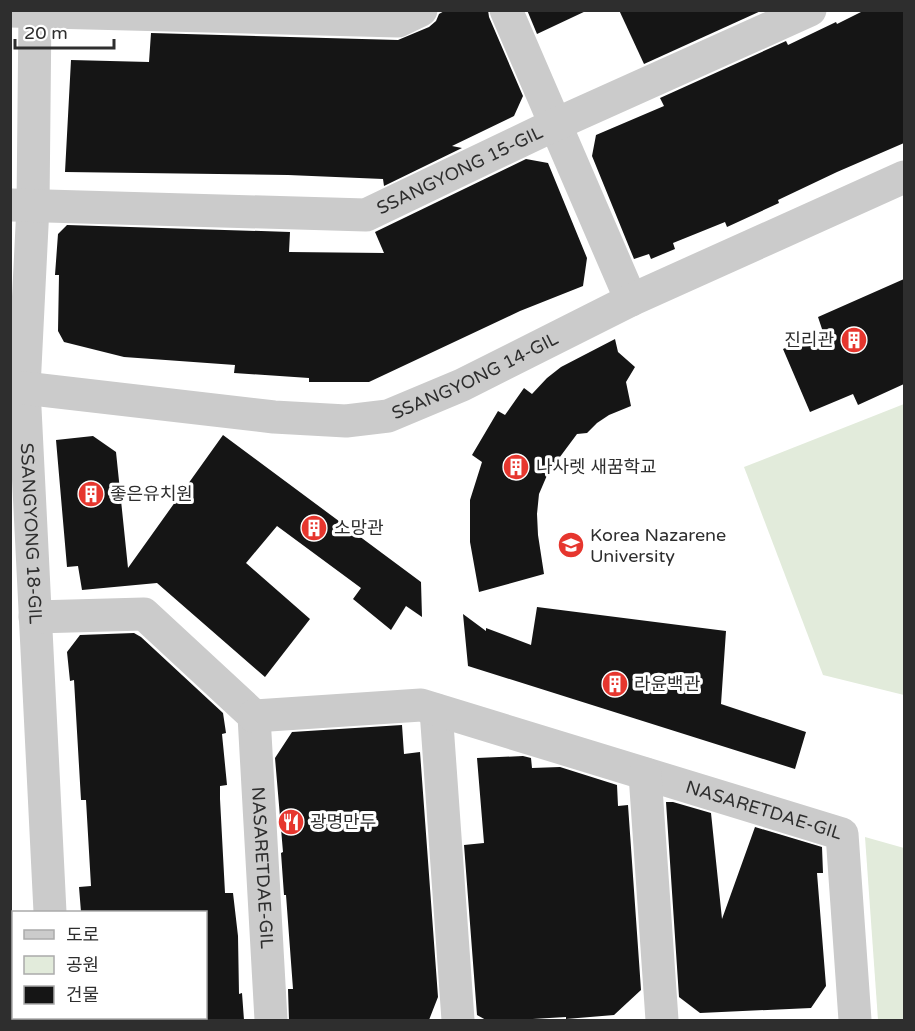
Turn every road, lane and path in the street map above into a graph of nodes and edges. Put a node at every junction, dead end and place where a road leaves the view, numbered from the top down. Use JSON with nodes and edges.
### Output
{"nodes":[{"id":1,"x":421,"y":10,"type":"edge"},
{"id":2,"x":506,"y":10,"type":"edge"},
{"id":3,"x":810,"y":10,"type":"edge"},
{"id":4,"x":27,"y":11,"type":"edge"},
{"id":5,"x":554,"y":125,"type":"junction"},
{"id":6,"x":904,"y":177,"type":"edge"},
{"id":7,"x":22,"y":205,"type":"edge"},
{"id":8,"x":630,"y":300,"type":"junction"},
{"id":9,"x":17,"y":389,"type":"edge"},
{"id":10,"x":35,"y":617,"type":"junction"},
{"id":11,"x":436,"y":710,"type":"junction"},
{"id":12,"x":254,"y":716,"type":"junction"},
{"id":13,"x":645,"y":774,"type":"junction"},
{"id":14,"x":50,"y":911,"type":"edge"},
{"id":15,"x":271,"y":1020,"type":"edge"},
{"id":16,"x":458,"y":1020,"type":"edge"},
{"id":17,"x":662,"y":1020,"type":"edge"},
{"id":18,"x":855,"y":1020,"type":"edge"}],
"edges":[{"from":1,"to":4,"type":"street"},
{"from":2,"to":5,"type":"street"},
{"from":3,"to":5,"type":"street","name":"SSANGYONG 15-GIL"},
{"from":4,"to":7,"type":"street","name":"SSANGYONG 18-GIL"},
{"from":5,"to":7,"type":"street","name":"SSANGYONG 15-GIL"},
{"from":5,"to":8,"type":"street"},
{"from":6,"to":8,"type":"street","name":"SSANGYONG 14-GIL"},
{"from":7,"to":9,"type":"street","name":"SSANGYONG 18-GIL"},
{"from":8,"to":9,"type":"street","name":"SSANGYONG 14-GIL"},
{"from":9,"to":10,"type":"street","name":"SSANGYONG 18-GIL"},
{"from":10,"to":12,"type":"street"},
{"from":10,"to":14,"type":"street","name":"SSANGYONG 18-GIL"},
{"from":11,"to":12,"type":"street","name":"NASARETDAE-GIL"},
{"from":11,"to":13,"type":"street","name":"NASARETDAE-GIL"},
{"from":11,"to":16,"type":"street"},
{"from":12,"to":15,"type":"street","name":"NASARETDAE-GIL"},
{"from":13,"to":17,"type":"street"},
{"from":13,"to":18,"type":"street","name":"NASARETDAE-GIL"}]}
